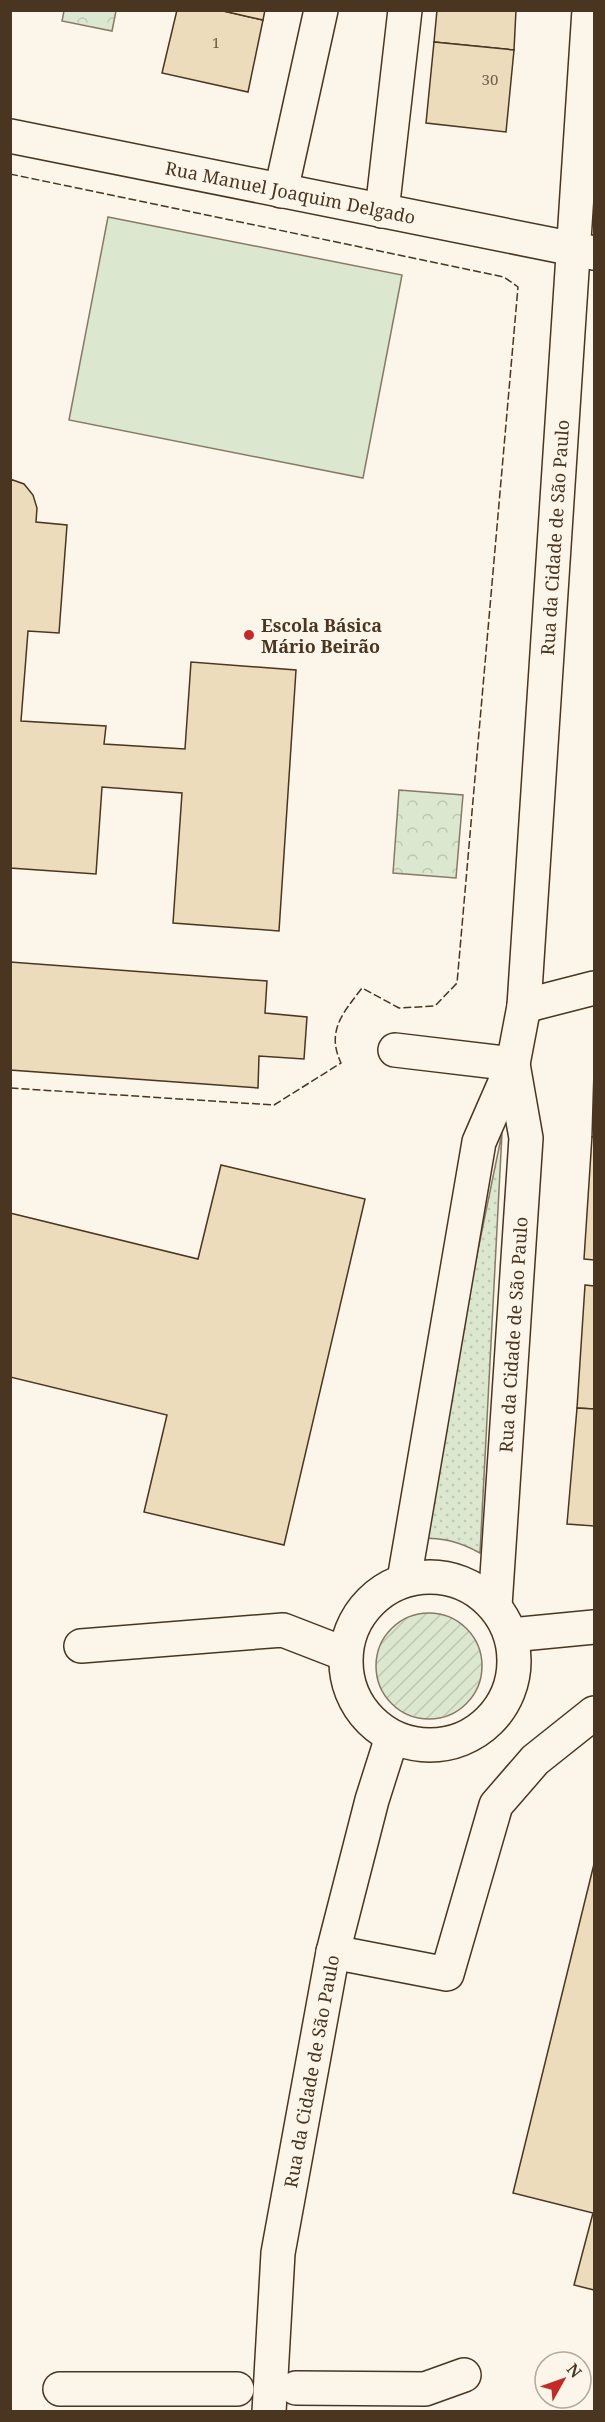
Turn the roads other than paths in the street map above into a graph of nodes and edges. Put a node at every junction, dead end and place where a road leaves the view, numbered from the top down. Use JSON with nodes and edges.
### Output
{"nodes":[{"id":1,"x":321,"y":10,"type":"edge"},
{"id":2,"x":405,"y":10,"type":"edge"},
{"id":3,"x":589,"y":10,"type":"edge"},
{"id":4,"x":10,"y":135,"type":"edge"},
{"id":5,"x":281,"y":191,"type":"junction"},
{"id":6,"x":382,"y":212,"type":"junction"},
{"id":7,"x":583,"y":251,"type":"edge"},
{"id":8,"x":594,"y":988,"type":"edge"},
{"id":9,"x":524,"y":1006,"type":"junction"},
{"id":10,"x":394,"y":1050,"type":"dead end"},
{"id":11,"x":513,"y":1064,"type":"junction"},
{"id":12,"x":404,"y":1580,"type":"junction"},
{"id":13,"x":495,"y":1606,"type":"junction"},
{"id":14,"x":594,"y":1627,"type":"edge"},
{"id":15,"x":512,"y":1635,"type":"junction"},
{"id":16,"x":81,"y":1646,"type":"dead end"},
{"id":17,"x":345,"y":1654,"type":"junction"},
{"id":18,"x":594,"y":1713,"type":"edge"},
{"id":19,"x":392,"y":1737,"type":"junction"},
{"id":20,"x":333,"y":1952,"type":"junction"},
{"id":21,"x":464,"y":2375,"type":"dead end"},
{"id":22,"x":296,"y":2388,"type":"dead end"},
{"id":23,"x":60,"y":2389,"type":"dead end"},
{"id":24,"x":237,"y":2389,"type":"dead end"},
{"id":25,"x":269,"y":2412,"type":"edge"}],
"edges":[{"from":1,"to":5,"type":"street"},
{"from":2,"to":6,"type":"street"},
{"from":3,"to":7,"type":"street","name":"Rua da Cidade de São Paulo"},
{"from":4,"to":5,"type":"street","name":"Rua Manuel Joaquim Delgado"},
{"from":5,"to":6,"type":"street","name":"Rua Manuel Joaquim Delgado"},
{"from":6,"to":7,"type":"street","name":"Rua Manuel Joaquim Delgado"},
{"from":7,"to":9,"type":"street","name":"Rua da Cidade de São Paulo"},
{"from":8,"to":9,"type":"street"},
{"from":9,"to":11,"type":"street","name":"Rua da Cidade de São Paulo"},
{"from":10,"to":11,"type":"street"},
{"from":11,"to":12,"type":"street","name":"Rua da Cidade de São Paulo"},
{"from":11,"to":13,"type":"street","name":"Rua da Cidade de São Paulo"},
{"from":12,"to":13,"type":"street"},
{"from":12,"to":17,"type":"street"},
{"from":13,"to":15,"type":"street"},
{"from":14,"to":15,"type":"street"},
{"from":15,"to":19,"type":"street"},
{"from":16,"to":17,"type":"street"},
{"from":17,"to":19,"type":"street"},
{"from":18,"to":20,"type":"street"},
{"from":19,"to":20,"type":"street","name":"Rua da Cidade de São Paulo"},
{"from":20,"to":25,"type":"street","name":"Rua da Cidade de São Paulo"},
{"from":21,"to":22,"type":"street"},
{"from":23,"to":24,"type":"street"}]}
